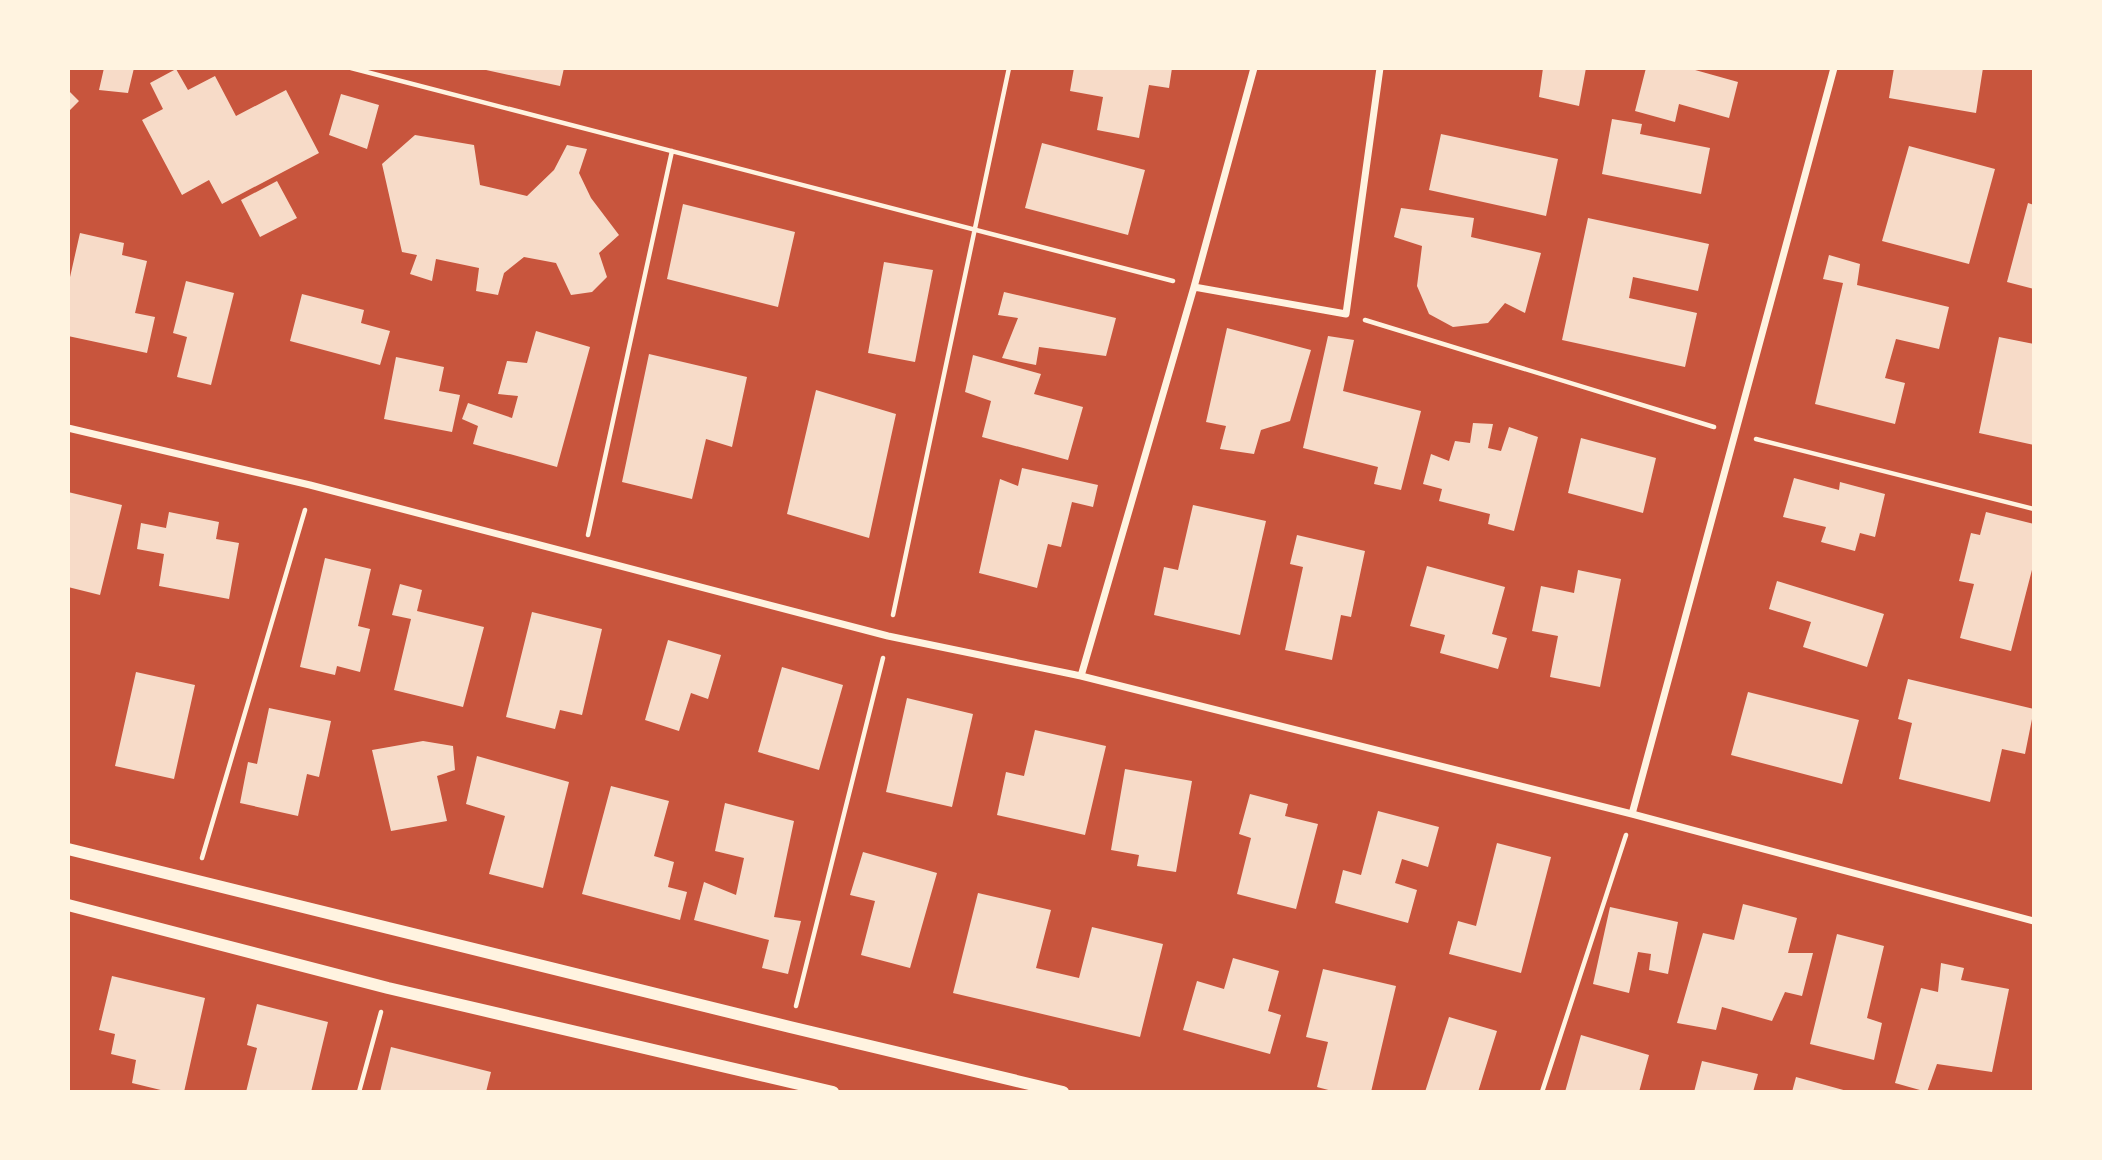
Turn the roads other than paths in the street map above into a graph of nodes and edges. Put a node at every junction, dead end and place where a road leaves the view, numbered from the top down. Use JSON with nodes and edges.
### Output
{"nodes":[{"id":1,"x":1254,"y":68,"type":"edge"},
{"id":2,"x":1380,"y":68,"type":"edge"},
{"id":3,"x":1834,"y":68,"type":"edge"},
{"id":4,"x":1194,"y":287,"type":"junction"},
{"id":5,"x":68,"y":428,"type":"edge"},
{"id":6,"x":1081,"y":676,"type":"junction"},
{"id":7,"x":1632,"y":814,"type":"junction"},
{"id":8,"x":68,"y":849,"type":"edge"},
{"id":9,"x":68,"y":905,"type":"edge"},
{"id":10,"x":2034,"y":921,"type":"edge"},
{"id":11,"x":834,"y":1092,"type":"edge"},
{"id":12,"x":1063,"y":1092,"type":"edge"}],
"edges":[{"from":1,"to":4,"type":"street"},
{"from":2,"to":4,"type":"street"},
{"from":3,"to":7,"type":"street"},
{"from":4,"to":6,"type":"street"},
{"from":5,"to":6,"type":"street"},
{"from":6,"to":7,"type":"street"},
{"from":7,"to":10,"type":"street"},
{"from":8,"to":12,"type":"street"},
{"from":9,"to":11,"type":"street"}]}
